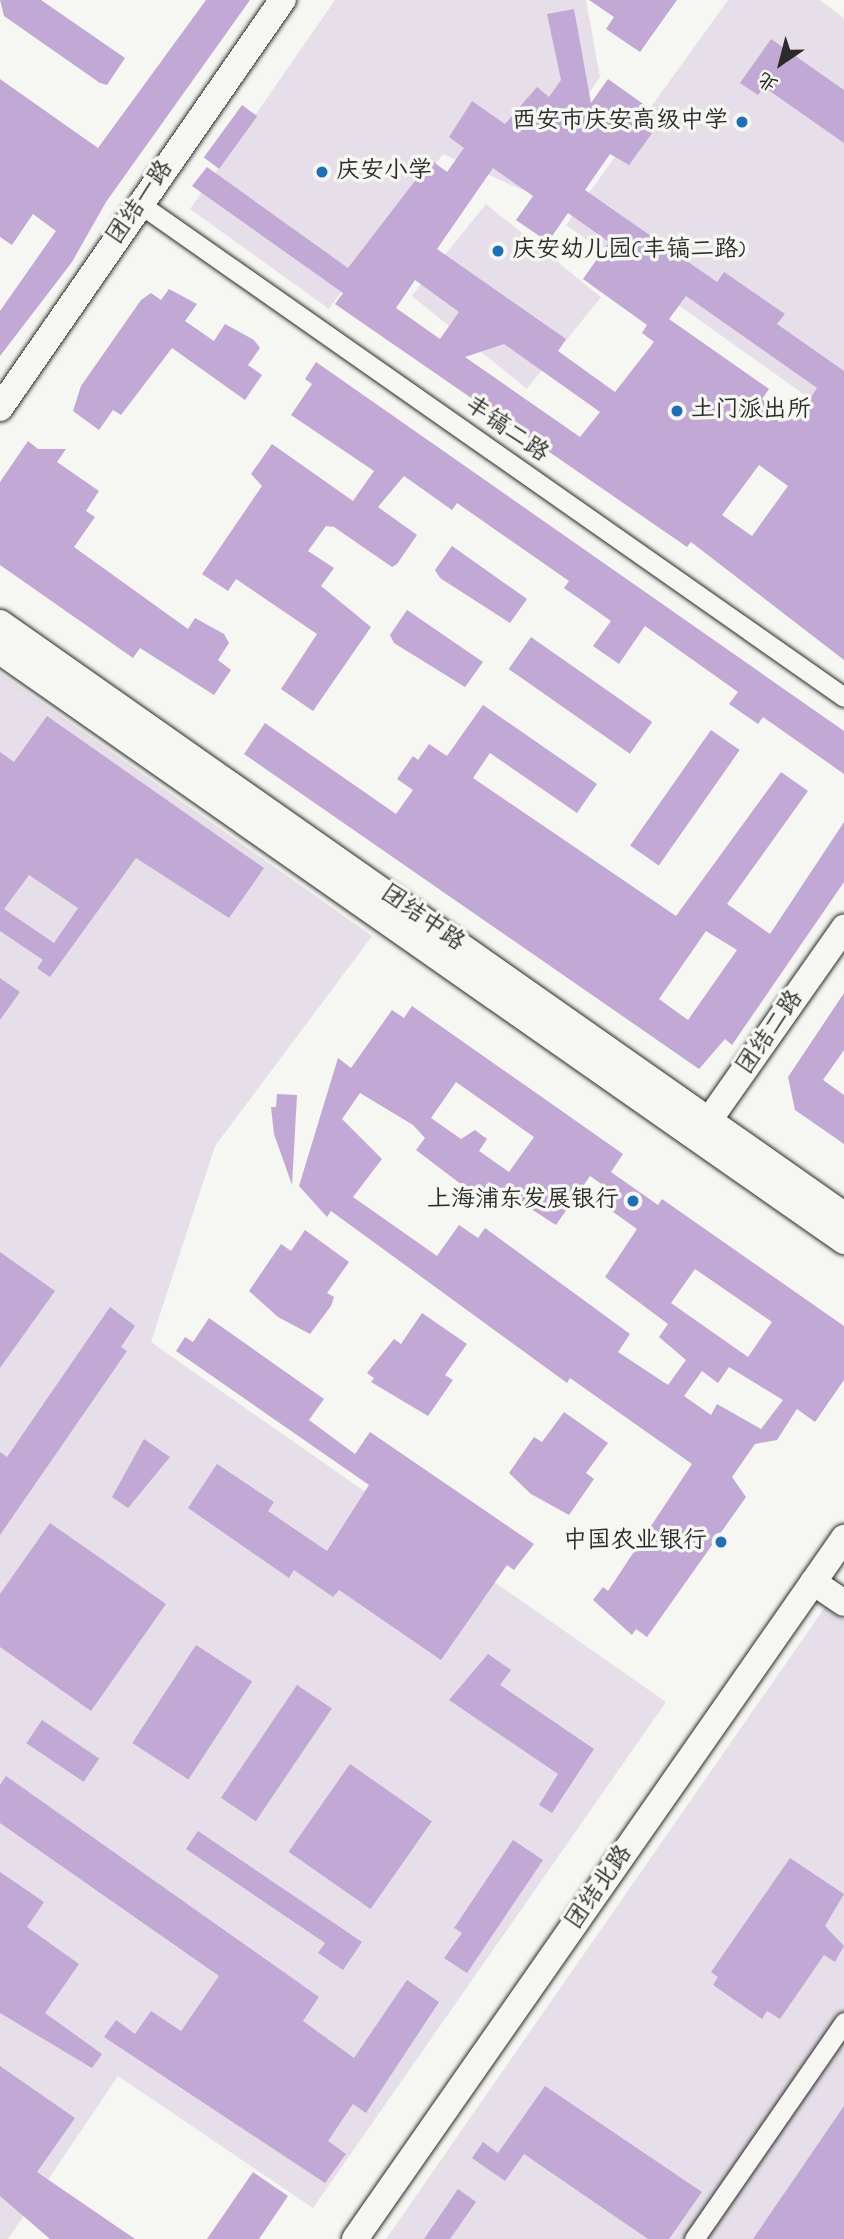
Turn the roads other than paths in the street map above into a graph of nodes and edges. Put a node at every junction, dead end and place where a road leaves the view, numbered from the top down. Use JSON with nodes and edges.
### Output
{"nodes":[{"id":1,"x":283,"y":0,"type":"edge"},
{"id":2,"x":140,"y":204,"type":"junction"},
{"id":3,"x":0,"y":408,"type":"edge"},
{"id":4,"x":0,"y":623,"type":"edge"},
{"id":5,"x":0,"y":651,"type":"edge"},
{"id":6,"x":844,"y":697,"type":"edge"},
{"id":7,"x":844,"y":928,"type":"edge"},
{"id":8,"x":703,"y":1129,"type":"junction"},
{"id":9,"x":844,"y":1215,"type":"edge"},
{"id":10,"x":844,"y":1241,"type":"edge"},
{"id":11,"x":840,"y":1553,"type":"edge"},
{"id":12,"x":813,"y":1581,"type":"junction"},
{"id":13,"x":844,"y":1603,"type":"edge"},
{"id":14,"x":841,"y":2031,"type":"edge"},
{"id":15,"x":355,"y":2239,"type":"edge"},
{"id":16,"x":694,"y":2239,"type":"edge"}],
"edges":[{"from":1,"to":2,"type":"street","name":"团结一路"},
{"from":2,"to":3,"type":"street","name":"团结一路"},
{"from":2,"to":6,"type":"street","name":"丰镐二路"},
{"from":4,"to":8,"type":"street","name":"团结中路"},
{"from":5,"to":8,"type":"street","name":"团结中路"},
{"from":7,"to":8,"type":"street","name":"团结二路"},
{"from":8,"to":9,"type":"street","name":"团结中路"},
{"from":8,"to":10,"type":"street","name":"团结中路"},
{"from":11,"to":12,"type":"street","name":"团结北路"},
{"from":12,"to":13,"type":"street"},
{"from":12,"to":15,"type":"street","name":"团结北路"},
{"from":14,"to":16,"type":"street"}]}
